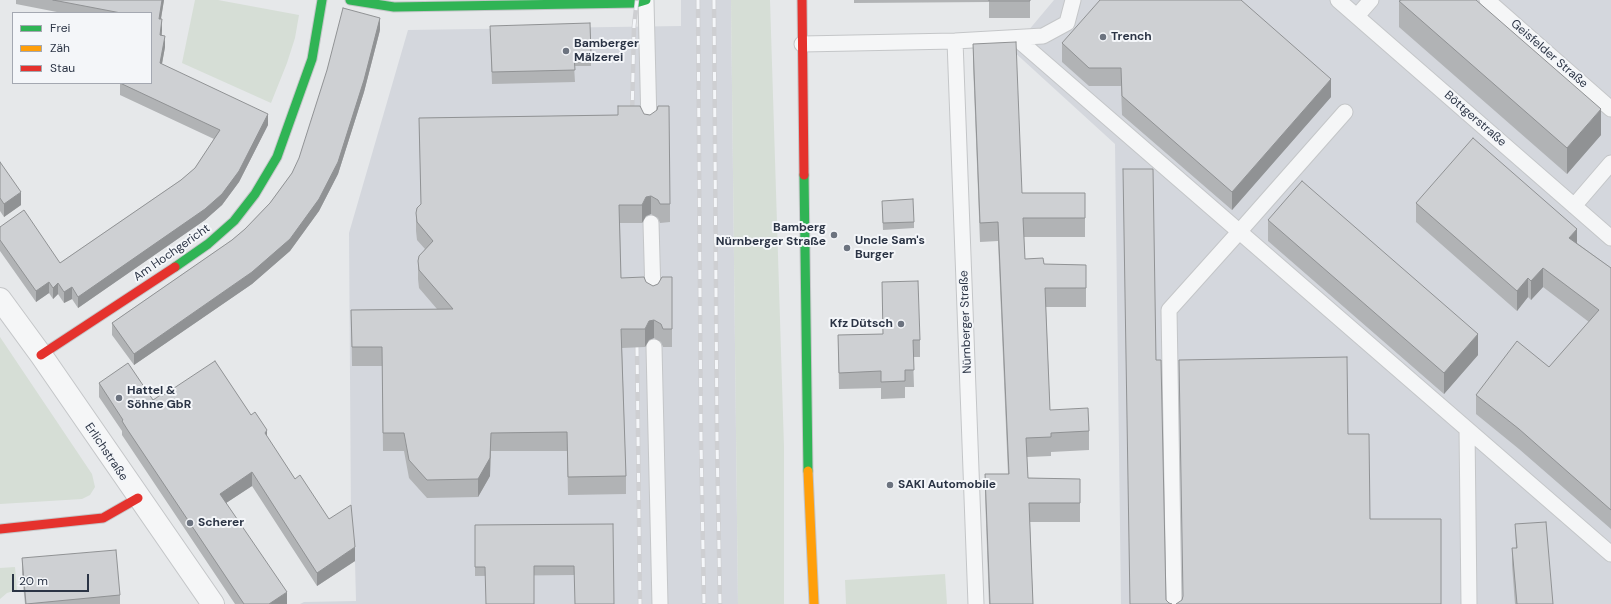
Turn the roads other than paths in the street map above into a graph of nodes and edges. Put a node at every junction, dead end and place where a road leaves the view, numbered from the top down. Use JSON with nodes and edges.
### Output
{"nodes":[{"id":1,"x":322,"y":0,"type":"edge"},
{"id":2,"x":350,"y":0,"type":"edge"},
{"id":3,"x":802,"y":0,"type":"edge"},
{"id":4,"x":1073,"y":0,"type":"edge"},
{"id":5,"x":1338,"y":0,"type":"edge"},
{"id":6,"x":1371,"y":0,"type":"edge"},
{"id":7,"x":1487,"y":0,"type":"edge"},
{"id":8,"x":646,"y":1,"type":"edge"},
{"id":9,"x":1357,"y":16,"type":"junction"},
{"id":10,"x":1016,"y":38,"type":"junction"},
{"id":11,"x":955,"y":41,"type":"junction"},
{"id":12,"x":802,"y":44,"type":"junction"},
{"id":13,"x":1611,"y":109,"type":"edge"},
{"id":14,"x":1345,"y":112,"type":"dead end"},
{"id":15,"x":649,"y":124,"type":"edge"},
{"id":16,"x":1611,"y":163,"type":"edge"},
{"id":17,"x":1574,"y":206,"type":"junction"},
{"id":18,"x":651,"y":223,"type":"dead end"},
{"id":19,"x":1239,"y":232,"type":"junction"},
{"id":20,"x":1611,"y":238,"type":"edge"},
{"id":21,"x":653,"y":295,"type":"edge"},
{"id":22,"x":0,"y":299,"type":"edge"},
{"id":23,"x":654,"y":347,"type":"dead end"},
{"id":24,"x":40,"y":355,"type":"junction"},
{"id":25,"x":1467,"y":429,"type":"junction"},
{"id":26,"x":138,"y":498,"type":"junction"},
{"id":27,"x":0,"y":529,"type":"edge"},
{"id":28,"x":1611,"y":554,"type":"edge"},
{"id":29,"x":213,"y":604,"type":"edge"},
{"id":30,"x":660,"y":604,"type":"edge"},
{"id":31,"x":814,"y":604,"type":"edge"},
{"id":32,"x":976,"y":604,"type":"edge"},
{"id":33,"x":1174,"y":604,"type":"edge"},
{"id":34,"x":1469,"y":604,"type":"edge"}],
"edges":[{"from":1,"to":24,"type":"street","name":"Am Hochgericht"},
{"from":2,"to":8,"type":"street"},
{"from":3,"to":12,"type":"street"},
{"from":4,"to":10,"type":"lane"},
{"from":5,"to":9,"type":"lane","name":"Böttgerstraße"},
{"from":6,"to":9,"type":"lane"},
{"from":7,"to":13,"type":"lane","name":"Geisfelder Straße"},
{"from":8,"to":15,"type":"lane"},
{"from":9,"to":17,"type":"lane","name":"Böttgerstraße"},
{"from":10,"to":11,"type":"lane"},
{"from":10,"to":19,"type":"lane"},
{"from":11,"to":12,"type":"lane"},
{"from":11,"to":32,"type":"lane","name":"Nürnberger Straße"},
{"from":12,"to":31,"type":"street"},
{"from":14,"to":19,"type":"lane"},
{"from":16,"to":17,"type":"lane"},
{"from":17,"to":20,"type":"lane","name":"Böttgerstraße"},
{"from":18,"to":21,"type":"lane"},
{"from":19,"to":25,"type":"lane"},
{"from":19,"to":33,"type":"lane"},
{"from":22,"to":24,"type":"street","name":"Erlichstraße"},
{"from":23,"to":30,"type":"lane"},
{"from":24,"to":26,"type":"street","name":"Erlichstraße"},
{"from":25,"to":28,"type":"lane"},
{"from":25,"to":34,"type":"lane"},
{"from":26,"to":27,"type":"street"},
{"from":26,"to":29,"type":"street","name":"Erlichstraße"}]}
